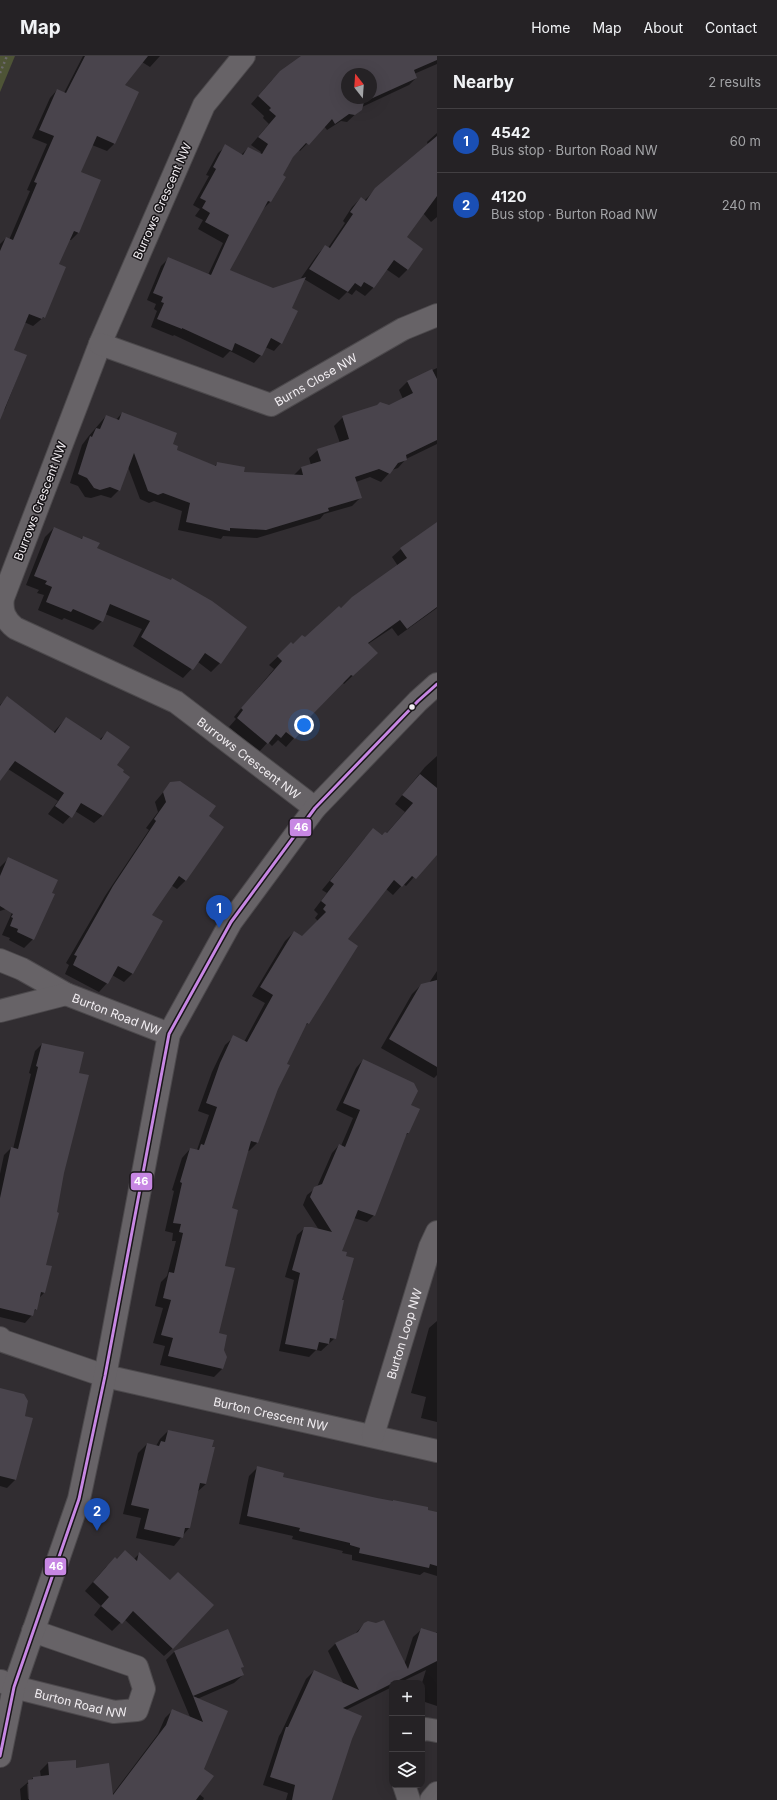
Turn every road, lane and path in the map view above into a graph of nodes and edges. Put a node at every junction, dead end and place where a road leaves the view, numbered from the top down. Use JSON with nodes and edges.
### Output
{"nodes":[{"id":1,"x":7,"y":56,"type":"edge"},
{"id":2,"x":244,"y":56,"type":"edge"},
{"id":3,"x":0,"y":73,"type":"edge"},
{"id":4,"x":437,"y":315,"type":"edge"},
{"id":5,"x":100,"y":344,"type":"junction"},
{"id":6,"x":437,"y":684,"type":"edge"},
{"id":7,"x":315,"y":808,"type":"junction"},
{"id":8,"x":0,"y":960,"type":"edge"},
{"id":9,"x":66,"y":994,"type":"junction"},
{"id":10,"x":0,"y":1011,"type":"edge"},
{"id":11,"x":169,"y":1034,"type":"junction"},
{"id":12,"x":437,"y":1232,"type":"edge"},
{"id":13,"x":1,"y":1340,"type":"edge"},
{"id":14,"x":105,"y":1376,"type":"junction"},
{"id":15,"x":373,"y":1435,"type":"junction"},
{"id":16,"x":437,"y":1451,"type":"edge"},
{"id":17,"x":33,"y":1632,"type":"junction"},
{"id":18,"x":7,"y":1684,"type":"edge"},
{"id":19,"x":425,"y":1729,"type":"edge"},
{"id":20,"x":437,"y":1731,"type":"edge"},
{"id":21,"x":0,"y":1756,"type":"edge"},
{"id":22,"x":405,"y":1788,"type":"edge"},
{"id":23,"x":437,"y":1793,"type":"edge"},
{"id":24,"x":409,"y":1800,"type":"edge"},
{"id":25,"x":431,"y":1800,"type":"edge"}],
"edges":[{"from":1,"to":3,"type":"path"},
{"from":2,"to":5,"type":"street","name":"Burrows Crescent NW"},
{"from":4,"to":5,"type":"street","name":"Burns Close NW"},
{"from":5,"to":7,"type":"street","name":"Burrows Crescent NW"},
{"from":6,"to":7,"type":"street","name":"Burton Road NW"},
{"from":7,"to":11,"type":"street","name":"Burton Road NW"},
{"from":8,"to":9,"type":"street","name":"Burton Road NW"},
{"from":9,"to":10,"type":"street","name":"Burton Road NW"},
{"from":9,"to":11,"type":"street","name":"Burton Road NW"},
{"from":11,"to":14,"type":"street","name":"Burton Road NW"},
{"from":12,"to":15,"type":"street","name":"Burton Loop NW"},
{"from":13,"to":14,"type":"street"},
{"from":14,"to":15,"type":"street","name":"Burton Crescent NW"},
{"from":14,"to":17,"type":"street","name":"Burton Road NW"},
{"from":15,"to":16,"type":"street","name":"Burton Crescent NW"},
{"from":17,"to":18,"type":"street","name":"Burton Road NW"},
{"from":17,"to":18,"type":"street","name":"Burton Road NW"},
{"from":18,"to":21,"type":"street","name":"Burton Road NW"},
{"from":19,"to":20,"type":"street"},
{"from":22,"to":24,"type":"street"},
{"from":23,"to":25,"type":"street"}]}
